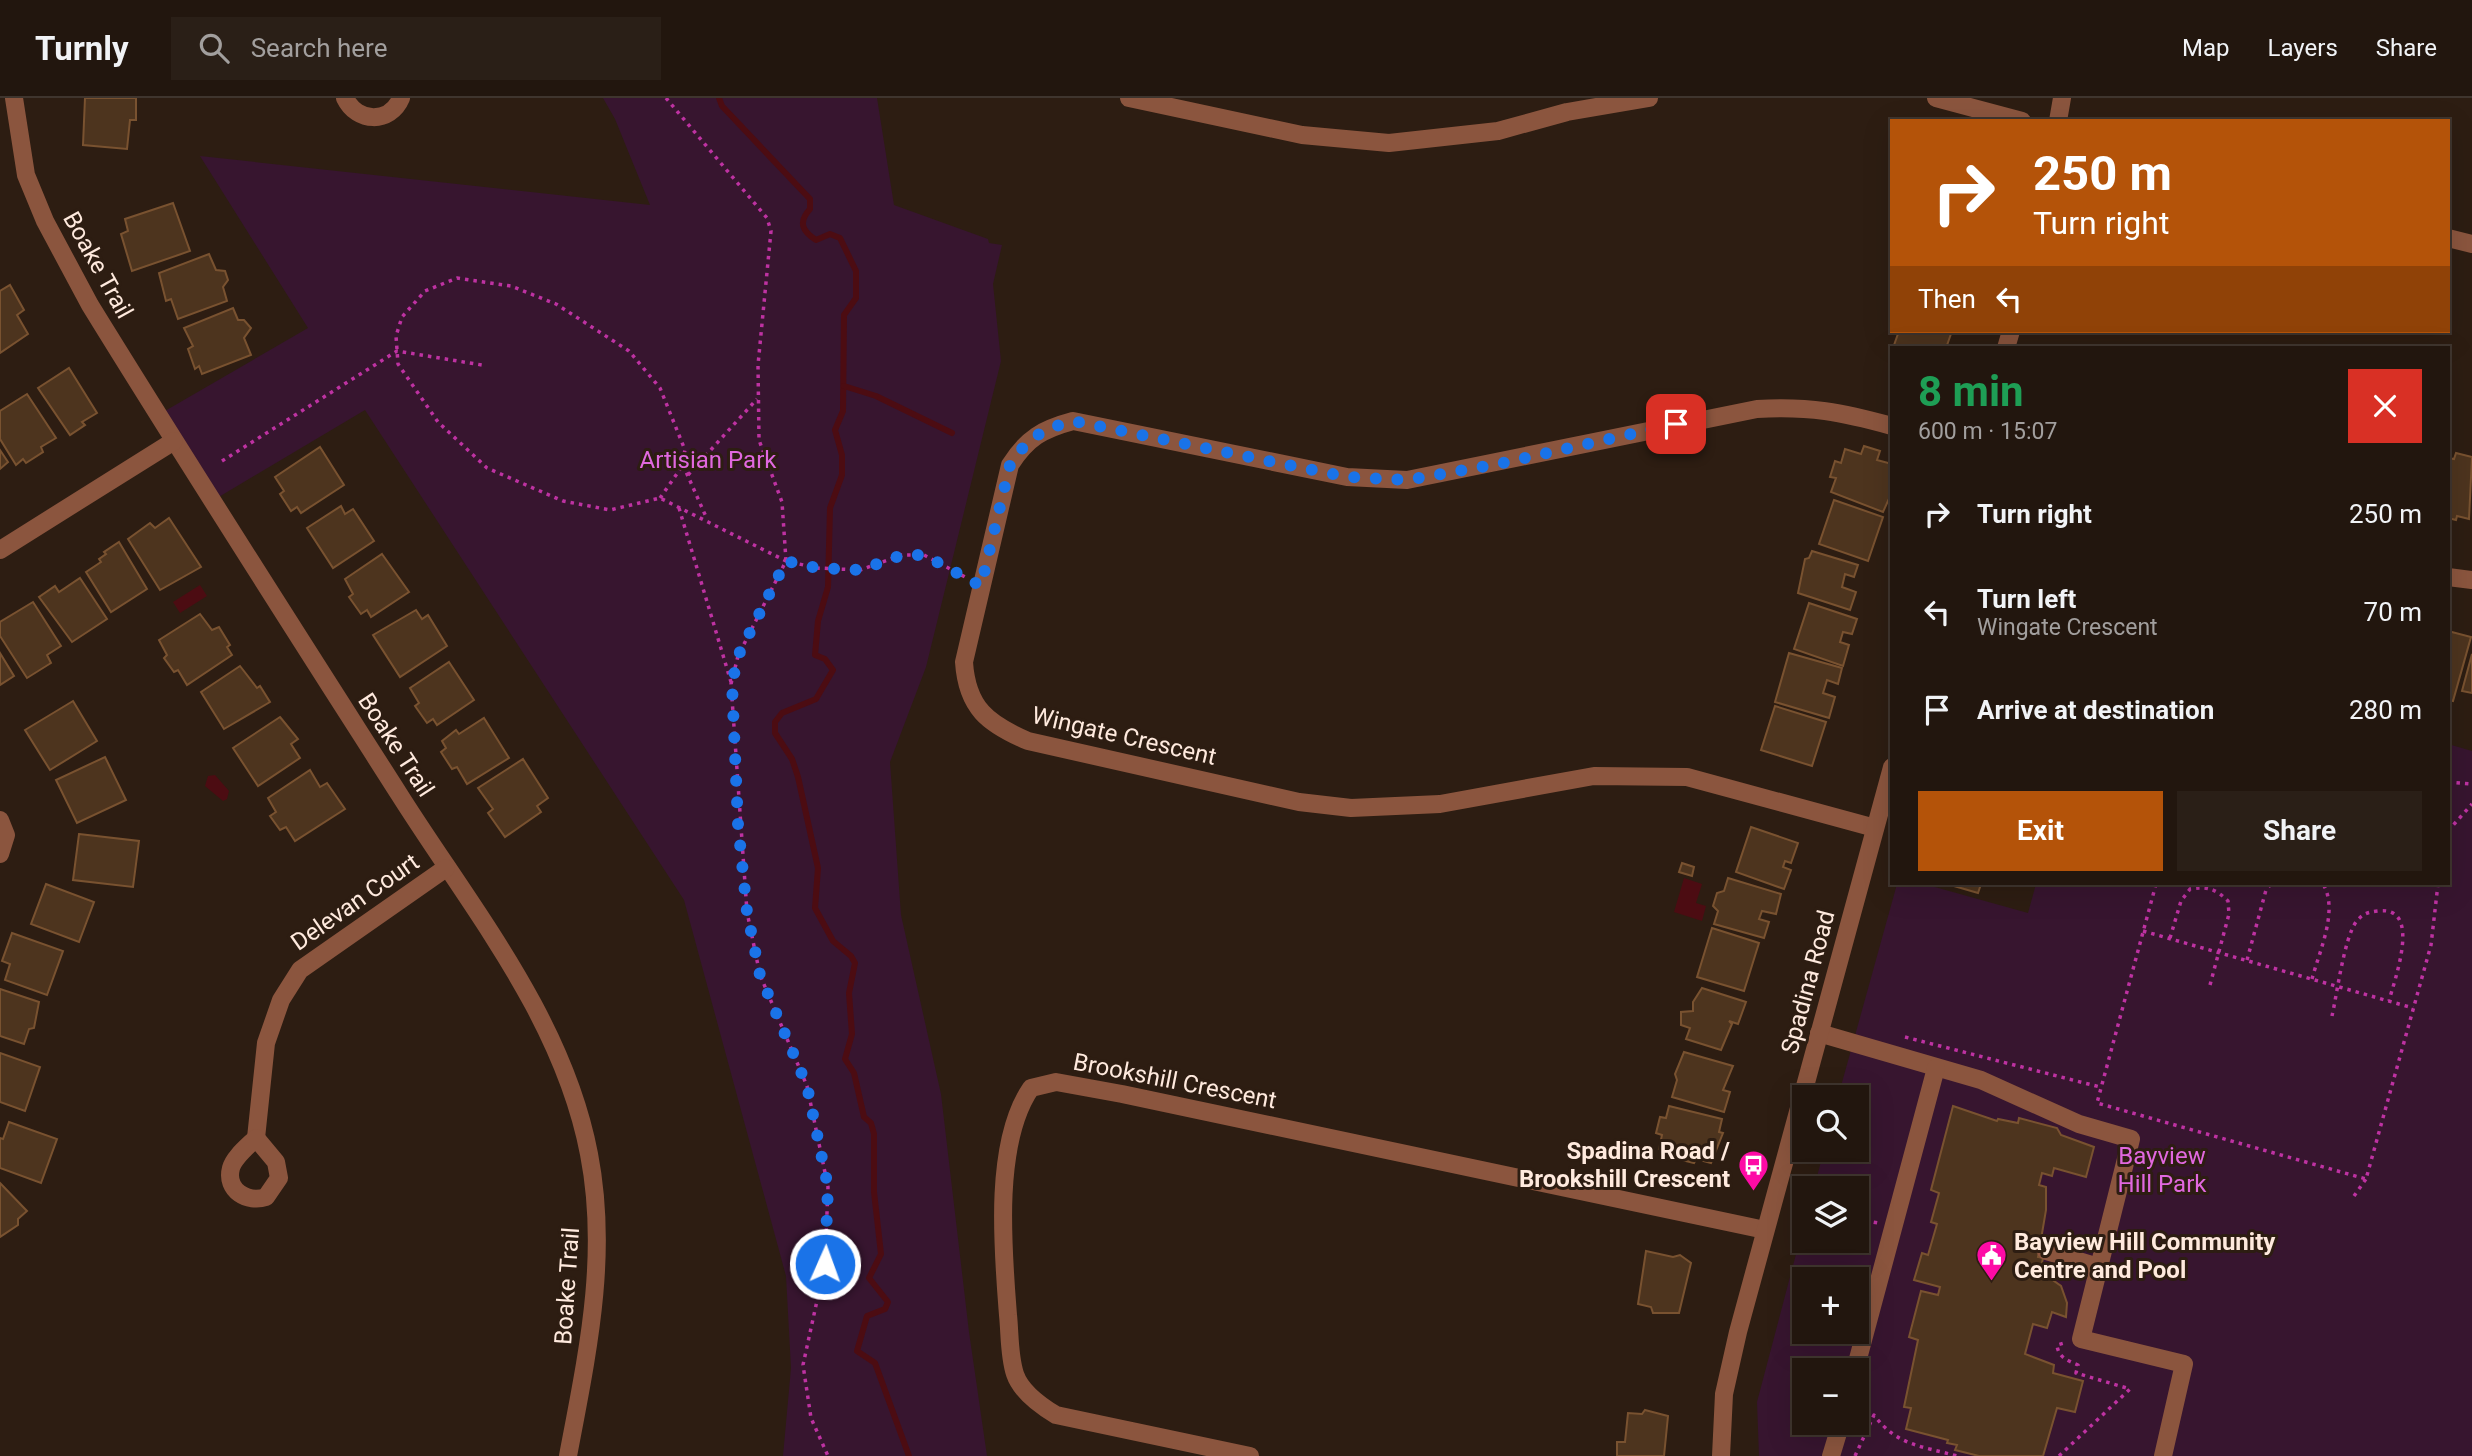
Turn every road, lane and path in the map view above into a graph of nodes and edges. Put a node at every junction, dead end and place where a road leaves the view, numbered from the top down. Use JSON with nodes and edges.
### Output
{"nodes":[{"id":1,"x":14,"y":98,"type":"edge"},
{"id":2,"x":345,"y":98,"type":"edge"},
{"id":3,"x":401,"y":98,"type":"edge"},
{"id":4,"x":666,"y":98,"type":"edge"},
{"id":5,"x":1129,"y":98,"type":"edge"},
{"id":6,"x":1649,"y":98,"type":"edge"},
{"id":7,"x":1936,"y":98,"type":"edge"},
{"id":8,"x":2062,"y":98,"type":"edge"},
{"id":9,"x":2015,"y":119,"type":"edge"},
{"id":10,"x":2058,"y":119,"type":"edge"},
{"id":11,"x":8,"y":121,"type":"edge"},
{"id":12,"x":2450,"y":238,"type":"edge"},
{"id":13,"x":2472,"y":244,"type":"edge"},
{"id":14,"x":397,"y":351,"type":"junction"},
{"id":15,"x":482,"y":365,"type":"dead end"},
{"id":16,"x":758,"y":398,"type":"junction"},
{"id":17,"x":1890,"y":425,"type":"edge"},
{"id":18,"x":174,"y":441,"type":"junction"},
{"id":19,"x":222,"y":461,"type":"dead end"},
{"id":20,"x":682,"y":463,"type":"junction"},
{"id":21,"x":688,"y":475,"type":"junction"},
{"id":22,"x":660,"y":498,"type":"junction"},
{"id":23,"x":679,"y":507,"type":"junction"},
{"id":24,"x":708,"y":521,"type":"junction"},
{"id":25,"x":0,"y":550,"type":"edge"},
{"id":26,"x":786,"y":561,"type":"junction"},
{"id":27,"x":2450,"y":577,"type":"edge"},
{"id":28,"x":2472,"y":580,"type":"edge"},
{"id":29,"x":981,"y":586,"type":"junction"},
{"id":30,"x":732,"y":684,"type":"junction"},
{"id":31,"x":1890,"y":775,"type":"edge"},
{"id":32,"x":2450,"y":782,"type":"edge"},
{"id":33,"x":2472,"y":784,"type":"edge"},
{"id":34,"x":2472,"y":804,"type":"edge"},
{"id":35,"x":0,"y":820,"type":"edge"},
{"id":36,"x":2450,"y":827,"type":"edge"},
{"id":37,"x":1875,"y":828,"type":"junction"},
{"id":38,"x":0,"y":854,"type":"edge"},
{"id":39,"x":446,"y":868,"type":"junction"},
{"id":40,"x":2156,"y":885,"type":"edge"},
{"id":41,"x":2270,"y":885,"type":"edge"},
{"id":42,"x":2324,"y":885,"type":"edge"},
{"id":43,"x":2438,"y":885,"type":"edge"},
{"id":44,"x":2143,"y":931,"type":"junction"},
{"id":45,"x":2169,"y":938,"type":"junction"},
{"id":46,"x":2220,"y":953,"type":"junction"},
{"id":47,"x":2246,"y":960,"type":"junction"},
{"id":48,"x":2312,"y":979,"type":"junction"},
{"id":49,"x":2210,"y":985,"type":"dead end"},
{"id":50,"x":2338,"y":986,"type":"junction"},
{"id":51,"x":2389,"y":1001,"type":"junction"},
{"id":52,"x":2413,"y":1008,"type":"junction"},
{"id":53,"x":2332,"y":1016,"type":"dead end"},
{"id":54,"x":1819,"y":1033,"type":"junction"},
{"id":55,"x":1892,"y":1033,"type":"dead end"},
{"id":56,"x":1936,"y":1068,"type":"junction"},
{"id":57,"x":2100,"y":1087,"type":"junction"},
{"id":58,"x":256,"y":1138,"type":"dead end"},
{"id":59,"x":2366,"y":1179,"type":"junction"},
{"id":60,"x":2354,"y":1196,"type":"dead end"},
{"id":61,"x":1765,"y":1230,"type":"junction"},
{"id":62,"x":2046,"y":1251,"type":"dead end"},
{"id":63,"x":2099,"y":1267,"type":"junction"},
{"id":64,"x":2081,"y":1339,"type":"junction"},
{"id":65,"x":1858,"y":1358,"type":"edge"},
{"id":66,"x":1837,"y":1435,"type":"edge"},
{"id":67,"x":568,"y":1456,"type":"edge"},
{"id":68,"x":828,"y":1456,"type":"edge"},
{"id":69,"x":1250,"y":1456,"type":"edge"},
{"id":70,"x":1721,"y":1456,"type":"edge"},
{"id":71,"x":1831,"y":1456,"type":"edge"},
{"id":72,"x":1855,"y":1456,"type":"edge"},
{"id":73,"x":1957,"y":1456,"type":"edge"},
{"id":74,"x":2059,"y":1456,"type":"edge"},
{"id":75,"x":2163,"y":1456,"type":"edge"}],
"edges":[{"from":1,"to":11,"type":"street","name":"Boake Trail"},
{"from":2,"to":3,"type":"street"},
{"from":4,"to":16,"type":"path"},
{"from":5,"to":6,"type":"street"},
{"from":7,"to":9,"type":"street"},
{"from":8,"to":10,"type":"street"},
{"from":11,"to":18,"type":"street","name":"Boake Trail"},
{"from":12,"to":13,"type":"street"},
{"from":14,"to":15,"type":"path"},
{"from":14,"to":19,"type":"path"},
{"from":14,"to":20,"type":"path"},
{"from":14,"to":22,"type":"path"},
{"from":16,"to":21,"type":"path"},
{"from":16,"to":26,"type":"path"},
{"from":17,"to":29,"type":"street","name":"Wingate Crescent"},
{"from":18,"to":25,"type":"street"},
{"from":18,"to":39,"type":"street","name":"Boake Trail"},
{"from":20,"to":21,"type":"path"},
{"from":20,"to":22,"type":"path"},
{"from":21,"to":24,"type":"path"},
{"from":22,"to":23,"type":"path"},
{"from":23,"to":24,"type":"path"},
{"from":23,"to":30,"type":"path"},
{"from":24,"to":26,"type":"path"},
{"from":26,"to":29,"type":"path"},
{"from":26,"to":30,"type":"path"},
{"from":27,"to":28,"type":"street"},
{"from":29,"to":37,"type":"street","name":"Wingate Crescent"},
{"from":30,"to":68,"type":"path"},
{"from":31,"to":37,"type":"street","name":"Spadina Road"},
{"from":32,"to":33,"type":"path"},
{"from":34,"to":36,"type":"path"},
{"from":35,"to":38,"type":"street"},
{"from":37,"to":54,"type":"street","name":"Spadina Road"},
{"from":39,"to":58,"type":"street","name":"Delevan Court"},
{"from":39,"to":67,"type":"street","name":"Boake Trail"},
{"from":40,"to":44,"type":"path"},
{"from":41,"to":47,"type":"path"},
{"from":42,"to":48,"type":"path"},
{"from":43,"to":52,"type":"path"},
{"from":44,"to":45,"type":"path"},
{"from":44,"to":57,"type":"path"},
{"from":45,"to":46,"type":"path"},
{"from":45,"to":46,"type":"path"},
{"from":46,"to":47,"type":"path"},
{"from":46,"to":49,"type":"path"},
{"from":47,"to":48,"type":"path"},
{"from":48,"to":50,"type":"path"},
{"from":50,"to":51,"type":"path"},
{"from":50,"to":51,"type":"path"},
{"from":50,"to":53,"type":"path"},
{"from":51,"to":52,"type":"path"},
{"from":52,"to":59,"type":"path"},
{"from":54,"to":56,"type":"street"},
{"from":54,"to":61,"type":"street","name":"Spadina Road"},
{"from":55,"to":57,"type":"path"},
{"from":56,"to":63,"type":"street"},
{"from":56,"to":65,"type":"street"},
{"from":57,"to":59,"type":"path"},
{"from":59,"to":60,"type":"path"},
{"from":61,"to":69,"type":"street","name":"Brookshill Crescent"},
{"from":61,"to":70,"type":"street","name":"Spadina Road"},
{"from":62,"to":63,"type":"street"},
{"from":63,"to":64,"type":"street"},
{"from":64,"to":74,"type":"path"},
{"from":64,"to":75,"type":"street"},
{"from":66,"to":71,"type":"street"},
{"from":72,"to":73,"type":"path"}]}
